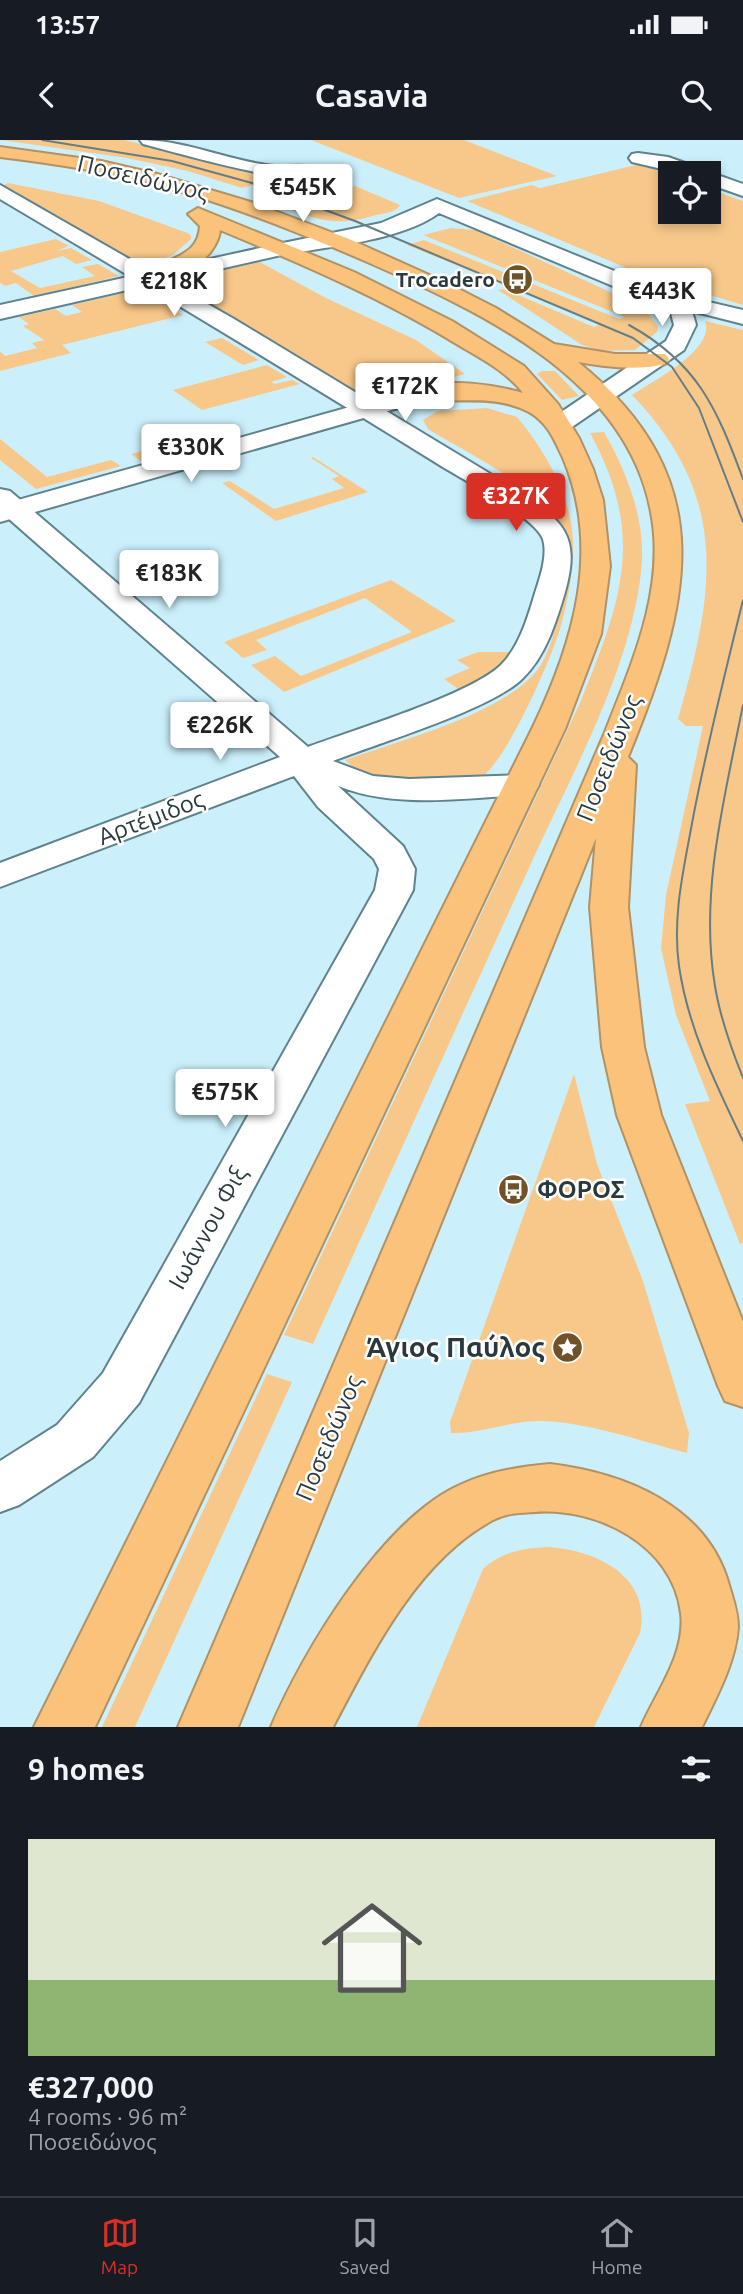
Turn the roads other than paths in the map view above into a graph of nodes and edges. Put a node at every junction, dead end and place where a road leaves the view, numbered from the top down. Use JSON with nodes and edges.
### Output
{"nodes":[{"id":1,"x":149,"y":140,"type":"edge"},
{"id":2,"x":220,"y":140,"type":"edge"},
{"id":3,"x":0,"y":152,"type":"edge"},
{"id":4,"x":638,"y":158,"type":"dead end"},
{"id":5,"x":662,"y":161,"type":"edge"},
{"id":6,"x":0,"y":168,"type":"edge"},
{"id":7,"x":721,"y":182,"type":"edge"},
{"id":8,"x":96,"y":185,"type":"dead end"},
{"id":9,"x":743,"y":190,"type":"edge"},
{"id":10,"x":0,"y":191,"type":"edge"},
{"id":11,"x":175,"y":206,"type":"dead end"},
{"id":12,"x":198,"y":214,"type":"junction"},
{"id":13,"x":469,"y":219,"type":"junction"},
{"id":14,"x":310,"y":229,"type":"junction"},
{"id":15,"x":347,"y":239,"type":"junction"},
{"id":16,"x":293,"y":253,"type":"junction"},
{"id":17,"x":154,"y":277,"type":"junction"},
{"id":18,"x":679,"y":303,"type":"junction"},
{"id":19,"x":0,"y":312,"type":"edge"},
{"id":20,"x":743,"y":317,"type":"edge"},
{"id":21,"x":545,"y":349,"type":"junction"},
{"id":22,"x":657,"y":359,"type":"junction"},
{"id":23,"x":509,"y":368,"type":"junction"},
{"id":24,"x":428,"y":392,"type":"junction"},
{"id":25,"x":601,"y":398,"type":"junction"},
{"id":26,"x":369,"y":409,"type":"junction"},
{"id":27,"x":560,"y":424,"type":"junction"},
{"id":28,"x":5,"y":507,"type":"edge"},
{"id":29,"x":622,"y":732,"type":"junction"},
{"id":30,"x":303,"y":761,"type":"junction"},
{"id":31,"x":522,"y":785,"type":"junction"},
{"id":32,"x":0,"y":876,"type":"edge"},
{"id":33,"x":743,"y":1386,"type":"edge"},
{"id":34,"x":0,"y":1489,"type":"edge"},
{"id":35,"x":64,"y":1727,"type":"edge"},
{"id":36,"x":208,"y":1727,"type":"edge"},
{"id":37,"x":301,"y":1727,"type":"edge"},
{"id":38,"x":670,"y":1727,"type":"edge"}],
"edges":[{"from":1,"to":2,"type":"street"},
{"from":3,"to":14,"type":"highway","name":"Ποσειδώνος"},
{"from":4,"to":5,"type":"street"},
{"from":6,"to":8,"type":"highway","name":"Ποσειδώνος"},
{"from":7,"to":9,"type":"street"},
{"from":10,"to":17,"type":"street"},
{"from":11,"to":12,"type":"highway","name":"Ποσειδώνος"},
{"from":12,"to":16,"type":"highway","name":"Ποσειδώνος"},
{"from":12,"to":17,"type":"highway"},
{"from":13,"to":15,"type":"street"},
{"from":13,"to":15,"type":"street"},
{"from":13,"to":18,"type":"street"},
{"from":14,"to":15,"type":"highway","name":"Ποσειδώνος"},
{"from":14,"to":15,"type":"street"},
{"from":15,"to":16,"type":"street"},
{"from":15,"to":21,"type":"highway","name":"Ποσειδώνος"},
{"from":16,"to":17,"type":"street"},
{"from":16,"to":23,"type":"highway","name":"Ποσειδώνος"},
{"from":17,"to":19,"type":"street"},
{"from":17,"to":26,"type":"street"},
{"from":18,"to":20,"type":"street"},
{"from":18,"to":22,"type":"street"},
{"from":21,"to":22,"type":"highway"},
{"from":21,"to":23,"type":"highway"},
{"from":21,"to":25,"type":"highway","name":"Ποσειδώνος"},
{"from":22,"to":25,"type":"street"},
{"from":23,"to":24,"type":"highway"},
{"from":23,"to":27,"type":"highway","name":"Ποσειδώνος"},
{"from":24,"to":26,"type":"street"},
{"from":24,"to":27,"type":"highway"},
{"from":25,"to":27,"type":"street"},
{"from":25,"to":29,"type":"highway","name":"Ποσειδώνος"},
{"from":26,"to":28,"type":"street"},
{"from":26,"to":30,"type":"street","name":"Αρτέμιδος"},
{"from":27,"to":31,"type":"highway","name":"Ποσειδώνος"},
{"from":28,"to":30,"type":"street"},
{"from":29,"to":33,"type":"highway"},
{"from":29,"to":36,"type":"highway","name":"Ποσειδώνος"},
{"from":30,"to":31,"type":"street"},
{"from":30,"to":32,"type":"street","name":"Αρτέμιδος"},
{"from":30,"to":34,"type":"street","name":"Ιωάννου Φιξ"},
{"from":31,"to":35,"type":"highway","name":"Ποσειδώνος"},
{"from":37,"to":38,"type":"highway"}]}
